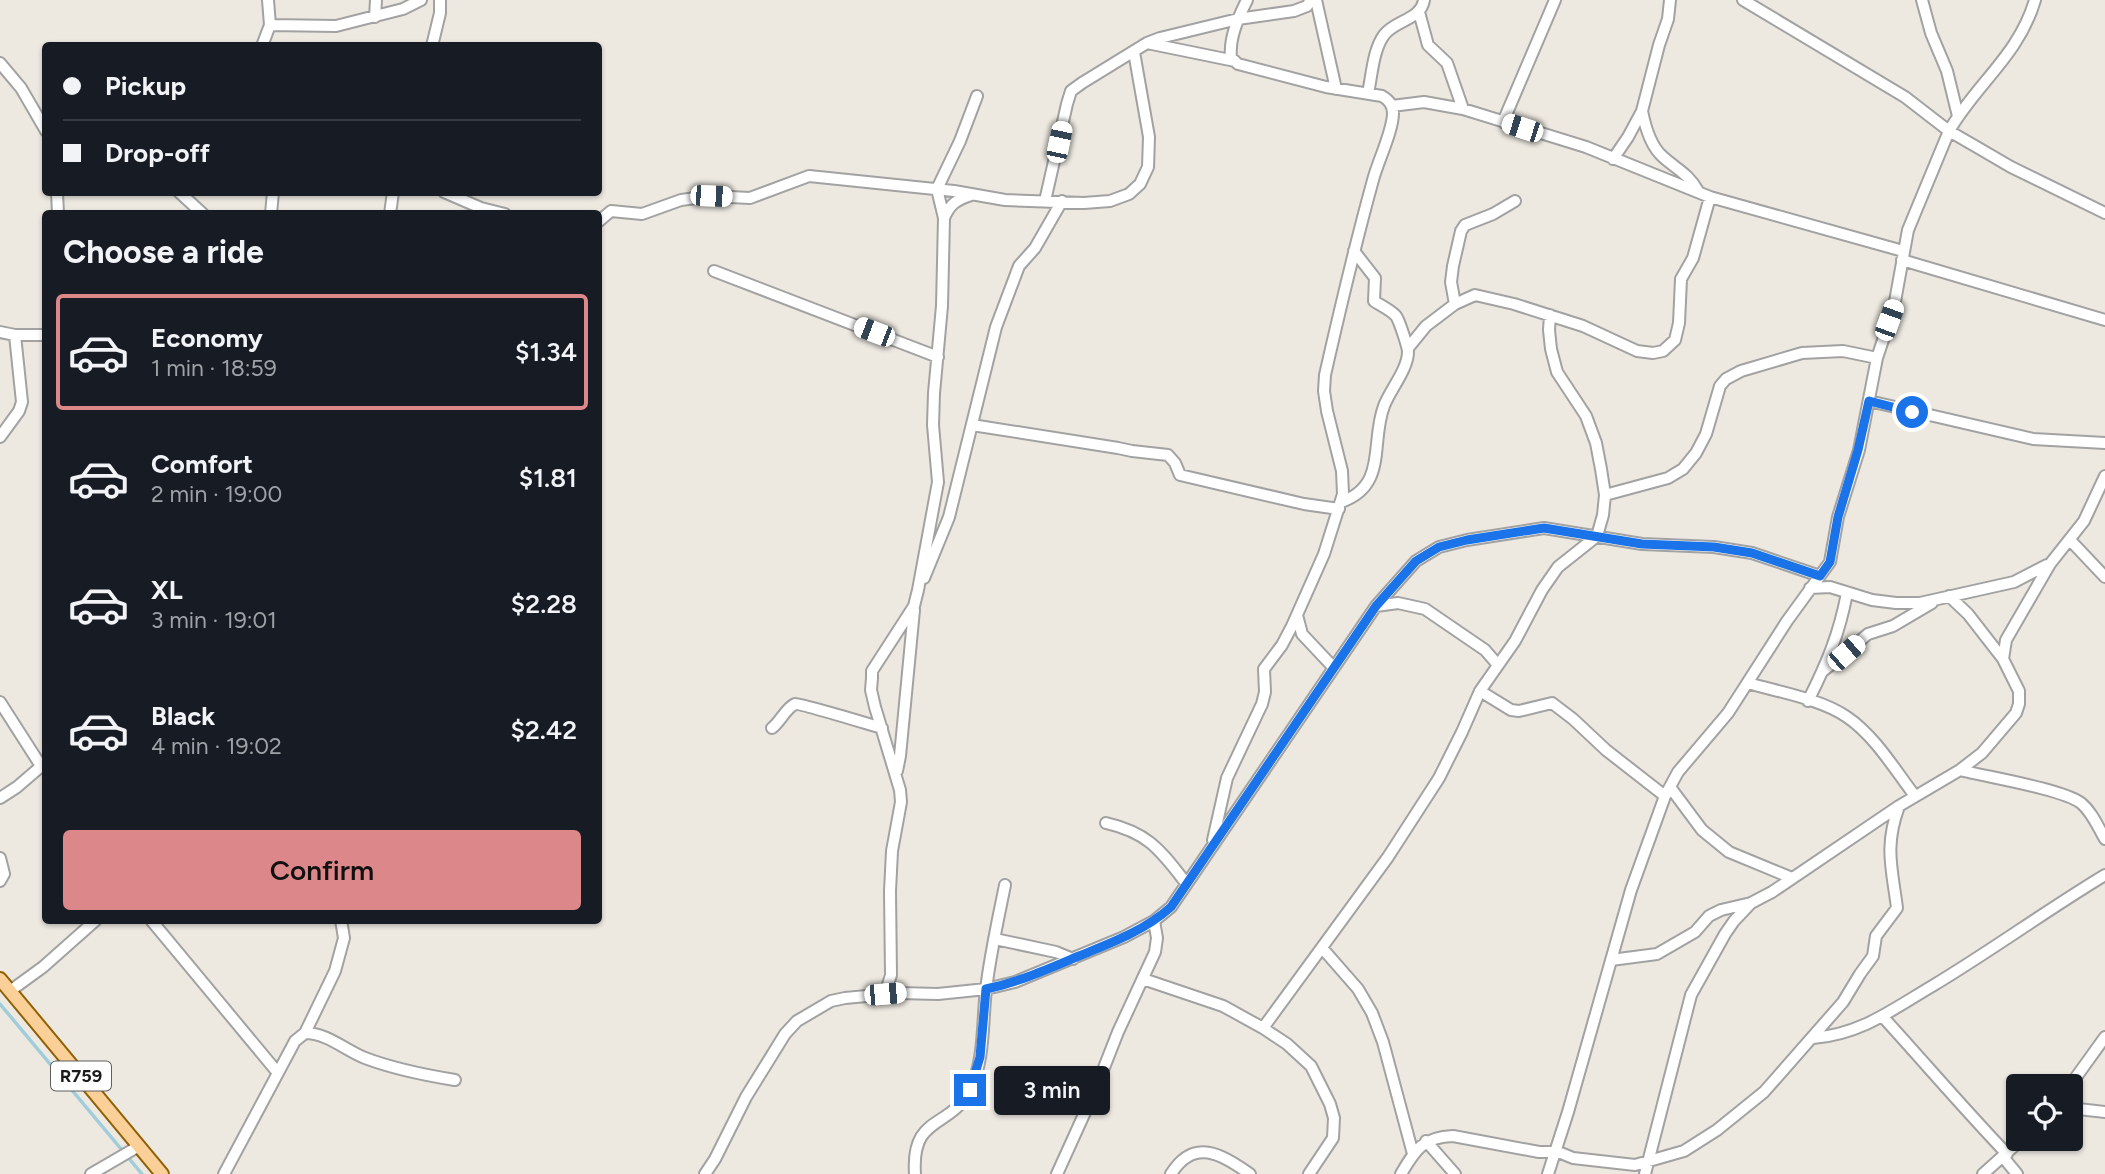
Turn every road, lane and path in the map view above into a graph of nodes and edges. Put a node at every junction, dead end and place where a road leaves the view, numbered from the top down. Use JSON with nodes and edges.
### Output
{"nodes":[{"id":1,"x":268,"y":0,"type":"edge"},
{"id":2,"x":376,"y":0,"type":"edge"},
{"id":3,"x":421,"y":0,"type":"edge"},
{"id":4,"x":440,"y":0,"type":"edge"},
{"id":5,"x":1247,"y":0,"type":"edge"},
{"id":6,"x":1314,"y":0,"type":"edge"},
{"id":7,"x":1424,"y":0,"type":"edge"},
{"id":8,"x":1555,"y":0,"type":"edge"},
{"id":9,"x":1670,"y":0,"type":"edge"},
{"id":10,"x":1743,"y":0,"type":"edge"},
{"id":11,"x":1922,"y":0,"type":"edge"},
{"id":12,"x":2035,"y":0,"type":"edge"},
{"id":13,"x":1419,"y":12,"type":"junction"},
{"id":14,"x":375,"y":17,"type":"junction"},
{"id":15,"x":1238,"y":19,"type":"junction"},
{"id":16,"x":270,"y":25,"type":"junction"},
{"id":17,"x":1233,"y":40,"type":"junction"},
{"id":18,"x":264,"y":42,"type":"edge"},
{"id":19,"x":433,"y":42,"type":"edge"},
{"id":20,"x":1147,"y":43,"type":"junction"},
{"id":21,"x":1134,"y":52,"type":"junction"},
{"id":22,"x":1206,"y":55,"type":"junction"},
{"id":23,"x":1235,"y":61,"type":"junction"},
{"id":24,"x":0,"y":63,"type":"edge"},
{"id":25,"x":1336,"y":89,"type":"junction"},
{"id":26,"x":1368,"y":93,"type":"junction"},
{"id":27,"x":977,"y":96,"type":"dead end"},
{"id":28,"x":1392,"y":106,"type":"junction"},
{"id":29,"x":1463,"y":108,"type":"junction"},
{"id":30,"x":1642,"y":111,"type":"junction"},
{"id":31,"x":41,"y":112,"type":"edge"},
{"id":32,"x":1958,"y":116,"type":"junction"},
{"id":33,"x":1503,"y":122,"type":"junction"},
{"id":34,"x":1950,"y":131,"type":"junction"},
{"id":35,"x":1613,"y":159,"type":"junction"},
{"id":36,"x":937,"y":190,"type":"junction"},
{"id":37,"x":1698,"y":191,"type":"junction"},
{"id":38,"x":971,"y":195,"type":"junction"},
{"id":39,"x":183,"y":196,"type":"edge"},
{"id":40,"x":453,"y":196,"type":"edge"},
{"id":41,"x":1710,"y":197,"type":"junction"},
{"id":42,"x":1045,"y":201,"type":"junction"},
{"id":43,"x":1062,"y":201,"type":"junction"},
{"id":44,"x":1515,"y":201,"type":"dead end"},
{"id":45,"x":199,"y":210,"type":"edge"},
{"id":46,"x":489,"y":210,"type":"edge"},
{"id":47,"x":2105,"y":213,"type":"edge"},
{"id":48,"x":944,"y":218,"type":"junction"},
{"id":49,"x":602,"y":219,"type":"edge"},
{"id":50,"x":1354,"y":251,"type":"junction"},
{"id":51,"x":1903,"y":256,"type":"junction"},
{"id":52,"x":714,"y":271,"type":"dead end"},
{"id":53,"x":1455,"y":304,"type":"junction"},
{"id":54,"x":1550,"y":315,"type":"junction"},
{"id":55,"x":2105,"y":320,"type":"edge"},
{"id":56,"x":0,"y":332,"type":"edge"},
{"id":57,"x":15,"y":335,"type":"junction"},
{"id":58,"x":42,"y":335,"type":"edge"},
{"id":59,"x":1408,"y":348,"type":"junction"},
{"id":60,"x":938,"y":357,"type":"junction"},
{"id":61,"x":1877,"y":358,"type":"junction"},
{"id":62,"x":1869,"y":401,"type":"junction"},
{"id":63,"x":972,"y":425,"type":"junction"},
{"id":64,"x":0,"y":437,"type":"edge"},
{"id":65,"x":2105,"y":443,"type":"edge"},
{"id":66,"x":2105,"y":476,"type":"edge"},
{"id":67,"x":1605,"y":495,"type":"junction"},
{"id":68,"x":1340,"y":506,"type":"junction"},
{"id":69,"x":1597,"y":537,"type":"junction"},
{"id":70,"x":2070,"y":540,"type":"junction"},
{"id":71,"x":2050,"y":564,"type":"junction"},
{"id":72,"x":1820,"y":576,"type":"junction"},
{"id":73,"x":2105,"y":577,"type":"edge"},
{"id":74,"x":1810,"y":588,"type":"junction"},
{"id":75,"x":918,"y":590,"type":"junction"},
{"id":76,"x":1847,"y":593,"type":"junction"},
{"id":77,"x":1944,"y":597,"type":"junction"},
{"id":78,"x":914,"y":606,"type":"junction"},
{"id":79,"x":1376,"y":606,"type":"junction"},
{"id":80,"x":1297,"y":615,"type":"junction"},
{"id":81,"x":2003,"y":659,"type":"junction"},
{"id":82,"x":1498,"y":665,"type":"junction"},
{"id":83,"x":1334,"y":668,"type":"junction"},
{"id":84,"x":1823,"y":671,"type":"junction"},
{"id":85,"x":1748,"y":683,"type":"junction"},
{"id":86,"x":1480,"y":691,"type":"junction"},
{"id":87,"x":1808,"y":701,"type":"junction"},
{"id":88,"x":0,"y":702,"type":"edge"},
{"id":89,"x":883,"y":728,"type":"junction"},
{"id":90,"x":772,"y":729,"type":"dead end"},
{"id":91,"x":42,"y":764,"type":"edge"},
{"id":92,"x":42,"y":766,"type":"edge"},
{"id":93,"x":1960,"y":770,"type":"junction"},
{"id":94,"x":896,"y":774,"type":"junction"},
{"id":95,"x":1668,"y":791,"type":"junction"},
{"id":96,"x":1915,"y":796,"type":"junction"},
{"id":97,"x":0,"y":798,"type":"edge"},
{"id":98,"x":1899,"y":806,"type":"junction"},
{"id":99,"x":1106,"y":823,"type":"dead end"},
{"id":100,"x":2105,"y":839,"type":"edge"},
{"id":101,"x":1212,"y":846,"type":"junction"},
{"id":102,"x":0,"y":858,"type":"edge"},
{"id":103,"x":2105,"y":875,"type":"edge"},
{"id":104,"x":1792,"y":878,"type":"junction"},
{"id":105,"x":0,"y":881,"type":"edge"},
{"id":106,"x":1186,"y":883,"type":"junction"},
{"id":107,"x":1005,"y":885,"type":"dead end"},
{"id":108,"x":1751,"y":903,"type":"junction"},
{"id":109,"x":1154,"y":922,"type":"junction"},
{"id":110,"x":91,"y":924,"type":"edge"},
{"id":111,"x":154,"y":924,"type":"edge"},
{"id":112,"x":342,"y":924,"type":"edge"},
{"id":113,"x":995,"y":940,"type":"junction"},
{"id":114,"x":1323,"y":949,"type":"junction"},
{"id":115,"x":1073,"y":959,"type":"junction"},
{"id":116,"x":1611,"y":960,"type":"junction"},
{"id":117,"x":891,"y":975,"type":"junction"},
{"id":118,"x":0,"y":979,"type":"edge"},
{"id":119,"x":1143,"y":979,"type":"junction"},
{"id":120,"x":986,"y":989,"type":"junction"},
{"id":121,"x":10,"y":991,"type":"junction"},
{"id":122,"x":899,"y":993,"type":"junction"},
{"id":123,"x":885,"y":994,"type":"junction"},
{"id":124,"x":1882,"y":1016,"type":"junction"},
{"id":125,"x":1263,"y":1028,"type":"junction"},
{"id":126,"x":305,"y":1033,"type":"junction"},
{"id":127,"x":2105,"y":1037,"type":"edge"},
{"id":128,"x":1813,"y":1038,"type":"junction"},
{"id":129,"x":269,"y":1060,"type":"junction"},
{"id":130,"x":285,"y":1060,"type":"junction"},
{"id":131,"x":278,"y":1073,"type":"junction"},
{"id":132,"x":2078,"y":1074,"type":"edge"},
{"id":133,"x":455,"y":1080,"type":"dead end"},
{"id":134,"x":2083,"y":1109,"type":"edge"},
{"id":135,"x":2105,"y":1112,"type":"edge"},
{"id":136,"x":1426,"y":1142,"type":"junction"},
{"id":137,"x":139,"y":1146,"type":"junction"},
{"id":138,"x":2009,"y":1151,"type":"edge"},
{"id":139,"x":1556,"y":1152,"type":"junction"},
{"id":140,"x":1413,"y":1154,"type":"junction"},
{"id":141,"x":2005,"y":1155,"type":"junction"},
{"id":142,"x":1650,"y":1161,"type":"junction"},
{"id":143,"x":1060,"y":1173,"type":"edge"},
{"id":144,"x":91,"y":1174,"type":"edge"},
{"id":145,"x":162,"y":1174,"type":"edge"},
{"id":146,"x":224,"y":1174,"type":"edge"},
{"id":147,"x":705,"y":1174,"type":"edge"},
{"id":148,"x":915,"y":1174,"type":"edge"},
{"id":149,"x":1171,"y":1174,"type":"edge"},
{"id":150,"x":1250,"y":1174,"type":"edge"},
{"id":151,"x":1309,"y":1174,"type":"edge"},
{"id":152,"x":1401,"y":1174,"type":"edge"},
{"id":153,"x":1455,"y":1174,"type":"edge"},
{"id":154,"x":1548,"y":1174,"type":"edge"},
{"id":155,"x":1645,"y":1174,"type":"edge"},
{"id":156,"x":1983,"y":1174,"type":"edge"},
{"id":157,"x":2017,"y":1174,"type":"edge"}],
"edges":[{"from":1,"to":16,"type":"street"},
{"from":2,"to":14,"type":"street"},
{"from":3,"to":14,"type":"street"},
{"from":4,"to":19,"type":"street"},
{"from":5,"to":15,"type":"street"},
{"from":6,"to":15,"type":"street"},
{"from":6,"to":25,"type":"street"},
{"from":7,"to":13,"type":"street"},
{"from":8,"to":33,"type":"street"},
{"from":9,"to":30,"type":"street"},
{"from":10,"to":34,"type":"street"},
{"from":11,"to":32,"type":"street"},
{"from":12,"to":32,"type":"street"},
{"from":13,"to":26,"type":"street"},
{"from":13,"to":29,"type":"street"},
{"from":14,"to":16,"type":"street"},
{"from":15,"to":17,"type":"street"},
{"from":15,"to":20,"type":"street"},
{"from":16,"to":18,"type":"street"},
{"from":17,"to":22,"type":"street"},
{"from":17,"to":23,"type":"street"},
{"from":20,"to":21,"type":"street"},
{"from":20,"to":22,"type":"street"},
{"from":21,"to":42,"type":"street"},
{"from":21,"to":43,"type":"street"},
{"from":22,"to":23,"type":"street"},
{"from":23,"to":25,"type":"street"},
{"from":24,"to":31,"type":"street"},
{"from":25,"to":26,"type":"street"},
{"from":26,"to":28,"type":"street"},
{"from":27,"to":36,"type":"street"},
{"from":28,"to":29,"type":"street"},
{"from":28,"to":50,"type":"street"},
{"from":29,"to":33,"type":"street"},
{"from":30,"to":35,"type":"street"},
{"from":30,"to":37,"type":"street"},
{"from":32,"to":34,"type":"street"},
{"from":33,"to":35,"type":"street"},
{"from":34,"to":47,"type":"street"},
{"from":34,"to":51,"type":"street"},
{"from":35,"to":37,"type":"street"},
{"from":36,"to":38,"type":"street"},
{"from":36,"to":48,"type":"street"},
{"from":36,"to":49,"type":"street"},
{"from":37,"to":41,"type":"street"},
{"from":38,"to":42,"type":"street"},
{"from":38,"to":48,"type":"street"},
{"from":39,"to":45,"type":"street"},
{"from":40,"to":46,"type":"street"},
{"from":41,"to":51,"type":"street"},
{"from":41,"to":54,"type":"street"},
{"from":42,"to":43,"type":"street"},
{"from":43,"to":63,"type":"street"},
{"from":44,"to":53,"type":"street"},
{"from":48,"to":60,"type":"street"},
{"from":50,"to":59,"type":"street"},
{"from":50,"to":68,"type":"street"},
{"from":51,"to":55,"type":"street"},
{"from":51,"to":61,"type":"street"},
{"from":52,"to":60,"type":"street"},
{"from":53,"to":54,"type":"street"},
{"from":53,"to":59,"type":"street"},
{"from":54,"to":67,"type":"street"},
{"from":56,"to":57,"type":"street"},
{"from":57,"to":58,"type":"street"},
{"from":57,"to":64,"type":"street"},
{"from":59,"to":68,"type":"street"},
{"from":60,"to":75,"type":"street"},
{"from":61,"to":62,"type":"street"},
{"from":61,"to":67,"type":"street"},
{"from":62,"to":65,"type":"street"},
{"from":62,"to":72,"type":"street"},
{"from":63,"to":68,"type":"street"},
{"from":63,"to":75,"type":"street"},
{"from":66,"to":70,"type":"street"},
{"from":67,"to":69,"type":"street"},
{"from":68,"to":80,"type":"street"},
{"from":69,"to":72,"type":"street"},
{"from":69,"to":79,"type":"street"},
{"from":69,"to":82,"type":"street"},
{"from":70,"to":71,"type":"street"},
{"from":70,"to":73,"type":"street"},
{"from":71,"to":77,"type":"street"},
{"from":71,"to":81,"type":"street"},
{"from":72,"to":74,"type":"street"},
{"from":74,"to":76,"type":"street"},
{"from":74,"to":85,"type":"street"},
{"from":75,"to":78,"type":"street"},
{"from":76,"to":77,"type":"street"},
{"from":76,"to":84,"type":"street"},
{"from":77,"to":81,"type":"street"},
{"from":77,"to":84,"type":"street"},
{"from":78,"to":89,"type":"street"},
{"from":78,"to":94,"type":"street"},
{"from":79,"to":82,"type":"street"},
{"from":79,"to":83,"type":"street"},
{"from":80,"to":83,"type":"street"},
{"from":80,"to":101,"type":"street"},
{"from":81,"to":93,"type":"street"},
{"from":82,"to":86,"type":"street"},
{"from":83,"to":101,"type":"street"},
{"from":84,"to":87,"type":"street"},
{"from":85,"to":87,"type":"street"},
{"from":85,"to":95,"type":"street"},
{"from":86,"to":95,"type":"street"},
{"from":86,"to":114,"type":"street"},
{"from":87,"to":96,"type":"street"},
{"from":88,"to":91,"type":"street"},
{"from":89,"to":90,"type":"street"},
{"from":89,"to":94,"type":"street"},
{"from":92,"to":97,"type":"street"},
{"from":93,"to":96,"type":"street"},
{"from":93,"to":100,"type":"street"},
{"from":94,"to":117,"type":"street"},
{"from":95,"to":104,"type":"street"},
{"from":95,"to":116,"type":"street"},
{"from":96,"to":98,"type":"street"},
{"from":98,"to":104,"type":"street"},
{"from":98,"to":128,"type":"street"},
{"from":99,"to":106,"type":"street"},
{"from":101,"to":106,"type":"street"},
{"from":102,"to":105,"type":"street"},
{"from":103,"to":124,"type":"street"},
{"from":104,"to":108,"type":"street"},
{"from":106,"to":109,"type":"street"},
{"from":107,"to":113,"type":"street"},
{"from":108,"to":116,"type":"street"},
{"from":108,"to":142,"type":"street"},
{"from":109,"to":115,"type":"street"},
{"from":109,"to":119,"type":"street"},
{"from":110,"to":121,"type":"street"},
{"from":111,"to":129,"type":"street"},
{"from":112,"to":126,"type":"street"},
{"from":113,"to":115,"type":"street"},
{"from":113,"to":120,"type":"street"},
{"from":114,"to":125,"type":"street"},
{"from":114,"to":140,"type":"street"},
{"from":115,"to":120,"type":"street"},
{"from":116,"to":139,"type":"street"},
{"from":117,"to":122,"type":"street"},
{"from":117,"to":123,"type":"street"},
{"from":118,"to":121,"type":"main road","number":"R759"},
{"from":119,"to":125,"type":"street"},
{"from":119,"to":143,"type":"street"},
{"from":120,"to":122,"type":"street"},
{"from":120,"to":148,"type":"street"},
{"from":121,"to":137,"type":"main road","number":"R759"},
{"from":122,"to":123,"type":"street"},
{"from":123,"to":147,"type":"street"},
{"from":124,"to":128,"type":"street"},
{"from":124,"to":141,"type":"street"},
{"from":125,"to":151,"type":"street"},
{"from":126,"to":130,"type":"street"},
{"from":126,"to":133,"type":"street"},
{"from":127,"to":132,"type":"street"},
{"from":128,"to":142,"type":"street"},
{"from":129,"to":130,"type":"street"},
{"from":129,"to":131,"type":"street"},
{"from":130,"to":131,"type":"street"},
{"from":131,"to":146,"type":"street"},
{"from":134,"to":135,"type":"street"},
{"from":136,"to":139,"type":"street"},
{"from":136,"to":140,"type":"street"},
{"from":136,"to":153,"type":"street"},
{"from":137,"to":144,"type":"street"},
{"from":137,"to":145,"type":"main road","number":"R759"},
{"from":138,"to":141,"type":"street"},
{"from":139,"to":142,"type":"street"},
{"from":139,"to":154,"type":"street"},
{"from":140,"to":152,"type":"street"},
{"from":141,"to":156,"type":"street"},
{"from":141,"to":157,"type":"street"},
{"from":142,"to":155,"type":"street"},
{"from":149,"to":150,"type":"street"}]}
